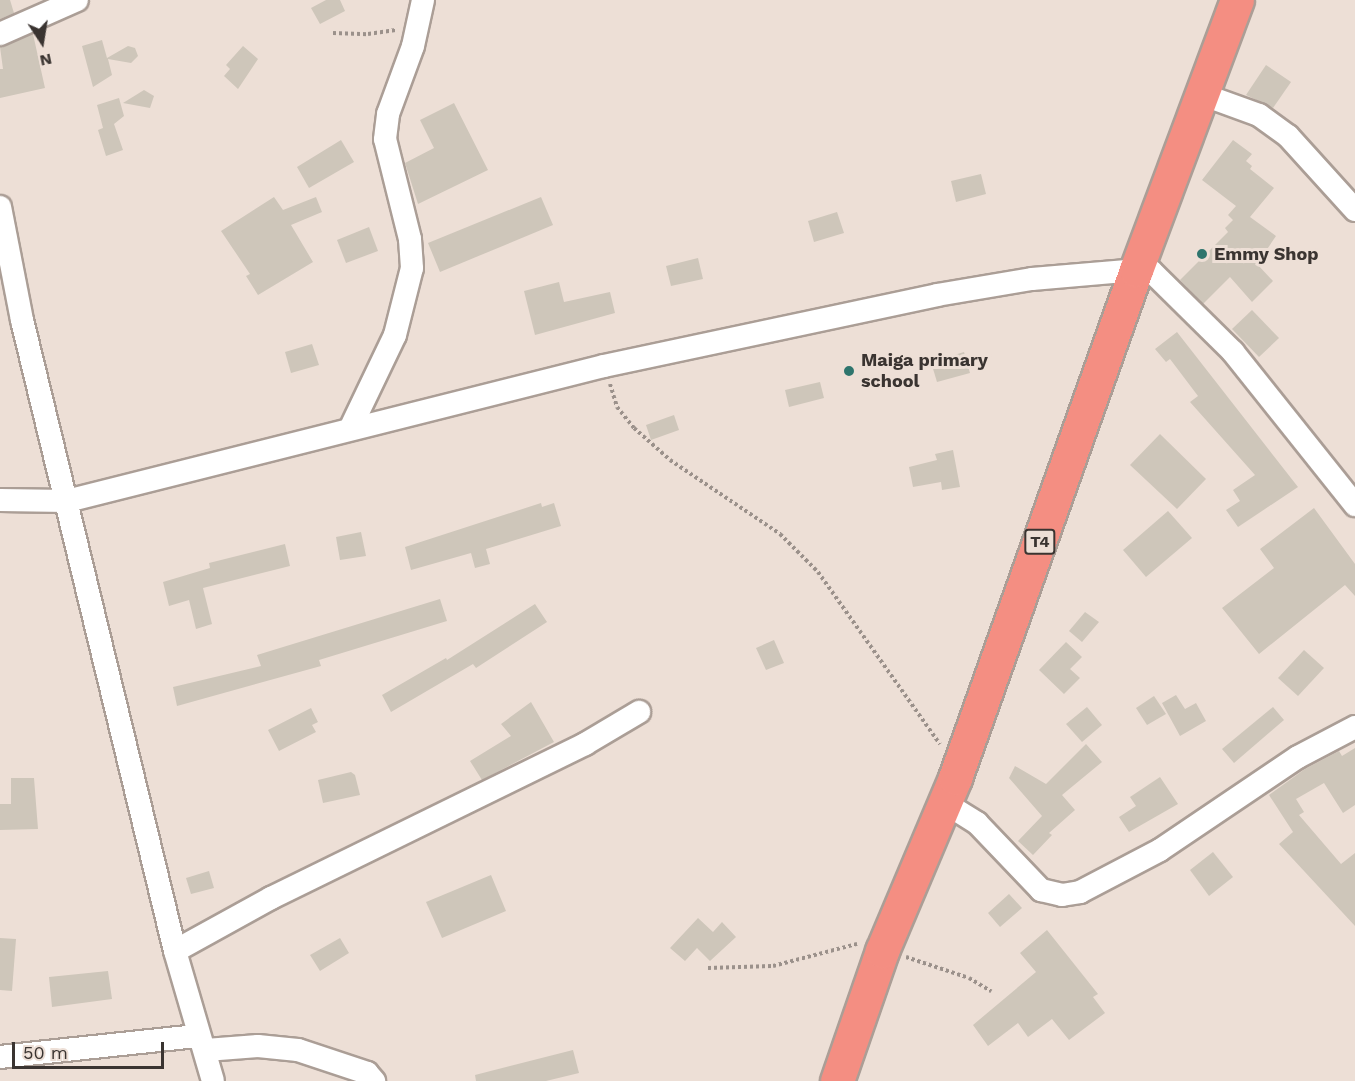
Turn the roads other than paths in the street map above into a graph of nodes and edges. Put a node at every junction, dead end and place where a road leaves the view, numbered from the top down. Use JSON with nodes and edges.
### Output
{"nodes":[{"id":1,"x":77,"y":0,"type":"edge"},
{"id":2,"x":423,"y":0,"type":"edge"},
{"id":3,"x":1237,"y":0,"type":"edge"},
{"id":4,"x":0,"y":34,"type":"edge"},
{"id":5,"x":1201,"y":94,"type":"junction"},
{"id":6,"x":0,"y":207,"type":"edge"},
{"id":7,"x":1355,"y":210,"type":"edge"},
{"id":8,"x":1136,"y":270,"type":"junction"},
{"id":9,"x":350,"y":429,"type":"junction"},
{"id":10,"x":0,"y":501,"type":"edge"},
{"id":11,"x":67,"y":501,"type":"junction"},
{"id":12,"x":1355,"y":505,"type":"edge"},
{"id":13,"x":639,"y":712,"type":"dead end"},
{"id":14,"x":1355,"y":727,"type":"edge"},
{"id":15,"x":950,"y":791,"type":"junction"},
{"id":16,"x":175,"y":951,"type":"junction"},
{"id":17,"x":202,"y":1043,"type":"junction"},
{"id":18,"x":0,"y":1057,"type":"edge"},
{"id":19,"x":213,"y":1081,"type":"edge"},
{"id":20,"x":374,"y":1081,"type":"edge"},
{"id":21,"x":837,"y":1081,"type":"edge"}],
"edges":[{"from":1,"to":4,"type":"street"},
{"from":2,"to":9,"type":"street"},
{"from":3,"to":5,"type":"highway","number":"T4"},
{"from":5,"to":7,"type":"street"},
{"from":5,"to":8,"type":"highway","number":"T4"},
{"from":6,"to":11,"type":"street"},
{"from":8,"to":9,"type":"street"},
{"from":8,"to":12,"type":"street"},
{"from":8,"to":15,"type":"highway","number":"T4"},
{"from":9,"to":11,"type":"street"},
{"from":10,"to":11,"type":"street"},
{"from":11,"to":16,"type":"street"},
{"from":13,"to":16,"type":"street"},
{"from":14,"to":15,"type":"street"},
{"from":15,"to":21,"type":"highway","number":"T4"},
{"from":16,"to":17,"type":"street"},
{"from":17,"to":18,"type":"street"},
{"from":17,"to":19,"type":"street"},
{"from":17,"to":20,"type":"street"}]}
